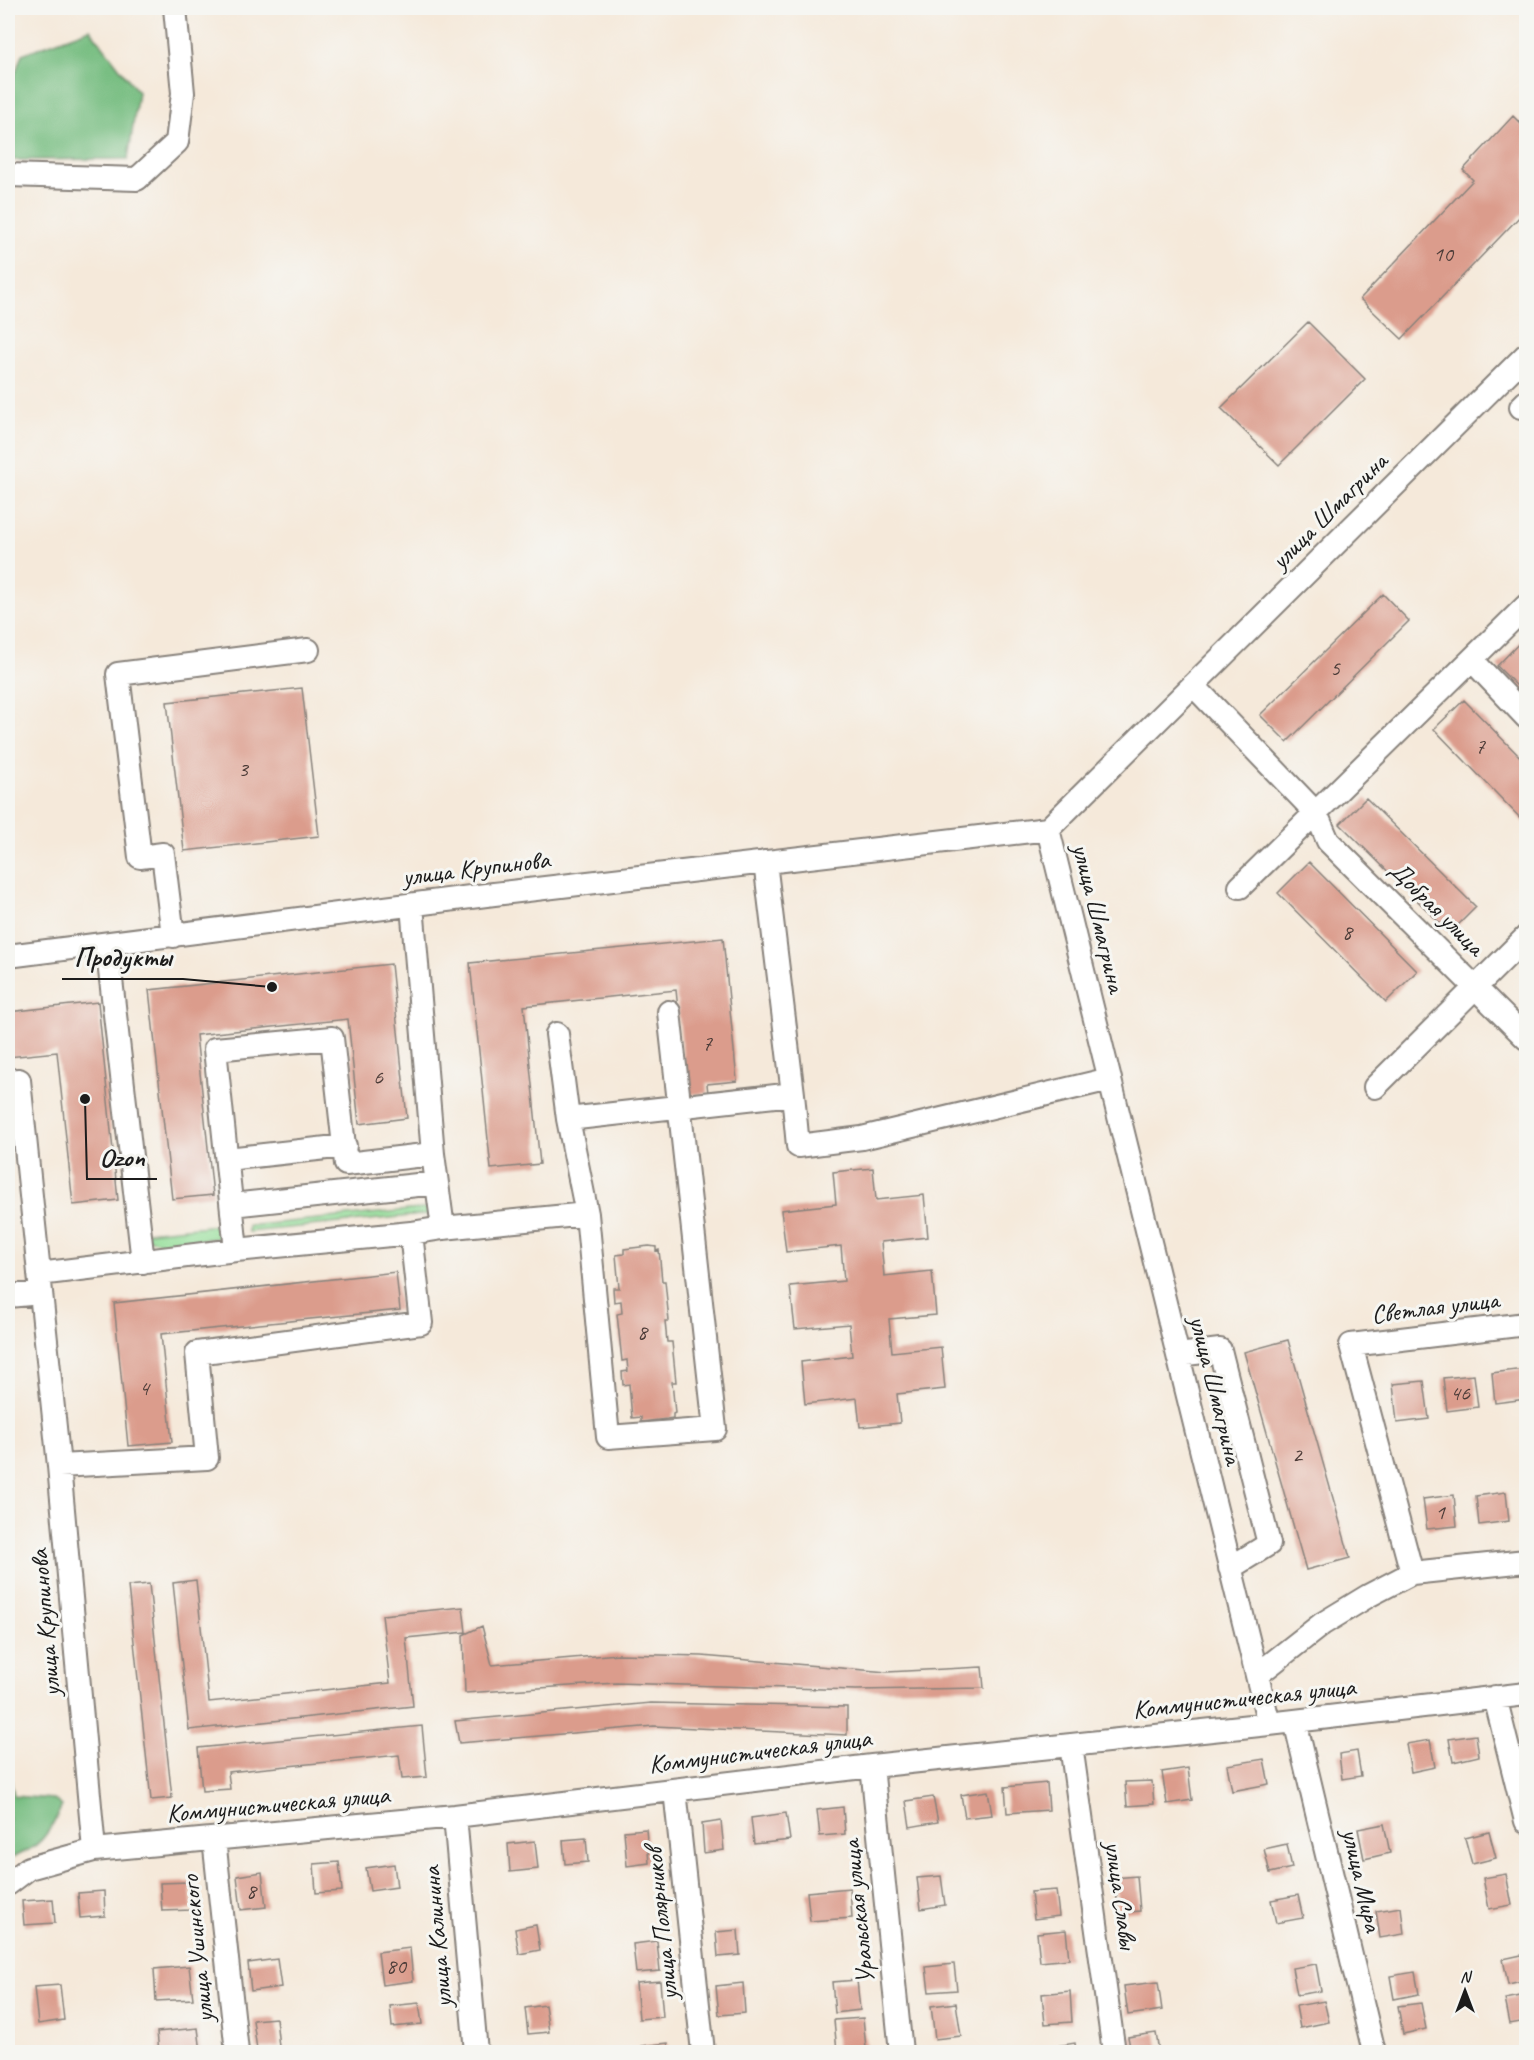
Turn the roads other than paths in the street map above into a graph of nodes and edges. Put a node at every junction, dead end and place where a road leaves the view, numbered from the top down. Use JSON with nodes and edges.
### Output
{"nodes":[{"id":1,"x":175,"y":8,"type":"edge"},
{"id":2,"x":8,"y":175,"type":"edge"},
{"id":3,"x":1527,"y":355,"type":"edge"},
{"id":4,"x":1527,"y":606,"type":"edge"},
{"id":5,"x":308,"y":650,"type":"dead end"},
{"id":6,"x":1472,"y":660,"type":"junction"},
{"id":7,"x":1193,"y":685,"type":"junction"},
{"id":8,"x":1527,"y":717,"type":"edge"},
{"id":9,"x":1316,"y":813,"type":"junction"},
{"id":10,"x":1048,"y":829,"type":"junction"},
{"id":11,"x":765,"y":862,"type":"junction"},
{"id":12,"x":1240,"y":887,"type":"dead end"},
{"id":13,"x":412,"y":905,"type":"junction"},
{"id":14,"x":173,"y":936,"type":"junction"},
{"id":15,"x":1527,"y":936,"type":"edge"},
{"id":16,"x":107,"y":944,"type":"junction"},
{"id":17,"x":8,"y":956,"type":"edge"},
{"id":18,"x":1476,"y":987,"type":"junction"},
{"id":19,"x":669,"y":1012,"type":"dead end"},
{"id":20,"x":557,"y":1034,"type":"dead end"},
{"id":21,"x":1527,"y":1038,"type":"edge"},
{"id":22,"x":1110,"y":1079,"type":"junction"},
{"id":23,"x":8,"y":1081,"type":"edge"},
{"id":24,"x":1375,"y":1088,"type":"dead end"},
{"id":25,"x":793,"y":1094,"type":"junction"},
{"id":26,"x":679,"y":1107,"type":"junction"},
{"id":27,"x":568,"y":1119,"type":"junction"},
{"id":28,"x":345,"y":1146,"type":"junction"},
{"id":29,"x":434,"y":1154,"type":"junction"},
{"id":30,"x":227,"y":1159,"type":"junction"},
{"id":31,"x":436,"y":1183,"type":"junction"},
{"id":32,"x":232,"y":1205,"type":"junction"},
{"id":33,"x":587,"y":1214,"type":"junction"},
{"id":34,"x":443,"y":1228,"type":"junction"},
{"id":35,"x":411,"y":1233,"type":"junction"},
{"id":36,"x":236,"y":1250,"type":"junction"},
{"id":37,"x":143,"y":1262,"type":"junction"},
{"id":38,"x":40,"y":1284,"type":"junction"},
{"id":39,"x":8,"y":1296,"type":"edge"},
{"id":40,"x":1527,"y":1324,"type":"edge"},
{"id":41,"x":1178,"y":1355,"type":"junction"},
{"id":42,"x":59,"y":1466,"type":"junction"},
{"id":43,"x":1527,"y":1561,"type":"edge"},
{"id":44,"x":1230,"y":1568,"type":"junction"},
{"id":45,"x":1413,"y":1573,"type":"junction"},
{"id":46,"x":1257,"y":1675,"type":"junction"},
{"id":47,"x":1527,"y":1694,"type":"edge"},
{"id":48,"x":1495,"y":1697,"type":"junction"},
{"id":49,"x":1295,"y":1721,"type":"junction"},
{"id":50,"x":1269,"y":1724,"type":"junction"},
{"id":51,"x":1071,"y":1745,"type":"junction"},
{"id":52,"x":872,"y":1766,"type":"junction"},
{"id":53,"x":675,"y":1790,"type":"junction"},
{"id":54,"x":455,"y":1816,"type":"junction"},
{"id":55,"x":1527,"y":1821,"type":"edge"},
{"id":56,"x":214,"y":1839,"type":"junction"},
{"id":57,"x":94,"y":1850,"type":"junction"},
{"id":58,"x":8,"y":1884,"type":"edge"},
{"id":59,"x":237,"y":2052,"type":"edge"},
{"id":60,"x":476,"y":2052,"type":"edge"},
{"id":61,"x":703,"y":2052,"type":"edge"},
{"id":62,"x":901,"y":2052,"type":"edge"},
{"id":63,"x":1114,"y":2052,"type":"edge"},
{"id":64,"x":1374,"y":2052,"type":"edge"}],
"edges":[{"from":1,"to":2,"type":"street"},
{"from":3,"to":7,"type":"street","name":"улица Шмагрина"},
{"from":4,"to":6,"type":"street"},
{"from":5,"to":14,"type":"street"},
{"from":6,"to":8,"type":"street"},
{"from":6,"to":9,"type":"street"},
{"from":7,"to":9,"type":"street","name":"Добрая улица"},
{"from":7,"to":10,"type":"street","name":"улица Шмагрина"},
{"from":9,"to":12,"type":"street"},
{"from":9,"to":18,"type":"street","name":"Добрая улица"},
{"from":10,"to":11,"type":"street","name":"улица Крупинова"},
{"from":10,"to":22,"type":"street","name":"улица Шмагрина"},
{"from":11,"to":13,"type":"street","name":"улица Крупинова"},
{"from":11,"to":25,"type":"street"},
{"from":13,"to":14,"type":"street","name":"улица Крупинова"},
{"from":13,"to":29,"type":"street"},
{"from":14,"to":16,"type":"street","name":"улица Крупинова"},
{"from":15,"to":18,"type":"street"},
{"from":16,"to":17,"type":"street","name":"улица Крупинова"},
{"from":16,"to":37,"type":"street"},
{"from":18,"to":21,"type":"street","name":"Добрая улица"},
{"from":18,"to":24,"type":"street"},
{"from":19,"to":26,"type":"street"},
{"from":20,"to":27,"type":"street"},
{"from":22,"to":25,"type":"street"},
{"from":22,"to":41,"type":"street","name":"улица Шмагрина"},
{"from":23,"to":38,"type":"street","name":"улица Крупинова"},
{"from":25,"to":26,"type":"street"},
{"from":26,"to":27,"type":"street"},
{"from":26,"to":33,"type":"street"},
{"from":27,"to":33,"type":"street"},
{"from":28,"to":29,"type":"street"},
{"from":28,"to":30,"type":"street"},
{"from":28,"to":30,"type":"street"},
{"from":29,"to":31,"type":"street"},
{"from":30,"to":32,"type":"street"},
{"from":31,"to":32,"type":"street"},
{"from":31,"to":34,"type":"street"},
{"from":32,"to":36,"type":"street"},
{"from":33,"to":34,"type":"street"},
{"from":34,"to":35,"type":"street"},
{"from":35,"to":36,"type":"street"},
{"from":35,"to":42,"type":"street"},
{"from":36,"to":37,"type":"street"},
{"from":37,"to":38,"type":"street"},
{"from":38,"to":39,"type":"street"},
{"from":38,"to":42,"type":"street","name":"улица Крупинова"},
{"from":40,"to":45,"type":"street","name":"Светлая улица"},
{"from":41,"to":44,"type":"street","name":"улица Шмагрина"},
{"from":41,"to":44,"type":"street"},
{"from":42,"to":57,"type":"street","name":"улица Крупинова"},
{"from":43,"to":45,"type":"street"},
{"from":44,"to":46,"type":"street","name":"улица Шмагрина"},
{"from":45,"to":46,"type":"street"},
{"from":46,"to":50,"type":"street","name":"улица Шмагрина"},
{"from":47,"to":48,"type":"street","name":"Коммунистическая улица"},
{"from":48,"to":49,"type":"street","name":"Коммунистическая улица"},
{"from":48,"to":55,"type":"street"},
{"from":49,"to":50,"type":"street","name":"Коммунистическая улица"},
{"from":49,"to":64,"type":"street","name":"улица Мира"},
{"from":50,"to":51,"type":"street","name":"Коммунистическая улица"},
{"from":51,"to":52,"type":"street","name":"Коммунистическая улица"},
{"from":51,"to":63,"type":"street","name":"улица Славы"},
{"from":52,"to":53,"type":"street","name":"Коммунистическая улица"},
{"from":52,"to":62,"type":"street","name":"Уральская улица"},
{"from":53,"to":54,"type":"street","name":"Коммунистическая улица"},
{"from":53,"to":61,"type":"street","name":"улица Полярников"},
{"from":54,"to":56,"type":"street","name":"Коммунистическая улица"},
{"from":54,"to":60,"type":"street","name":"улица Калинина"},
{"from":56,"to":57,"type":"street","name":"Коммунистическая улица"},
{"from":56,"to":59,"type":"street","name":"улица Ушинского"},
{"from":57,"to":58,"type":"street","name":"Коммунистическая улица"}]}
